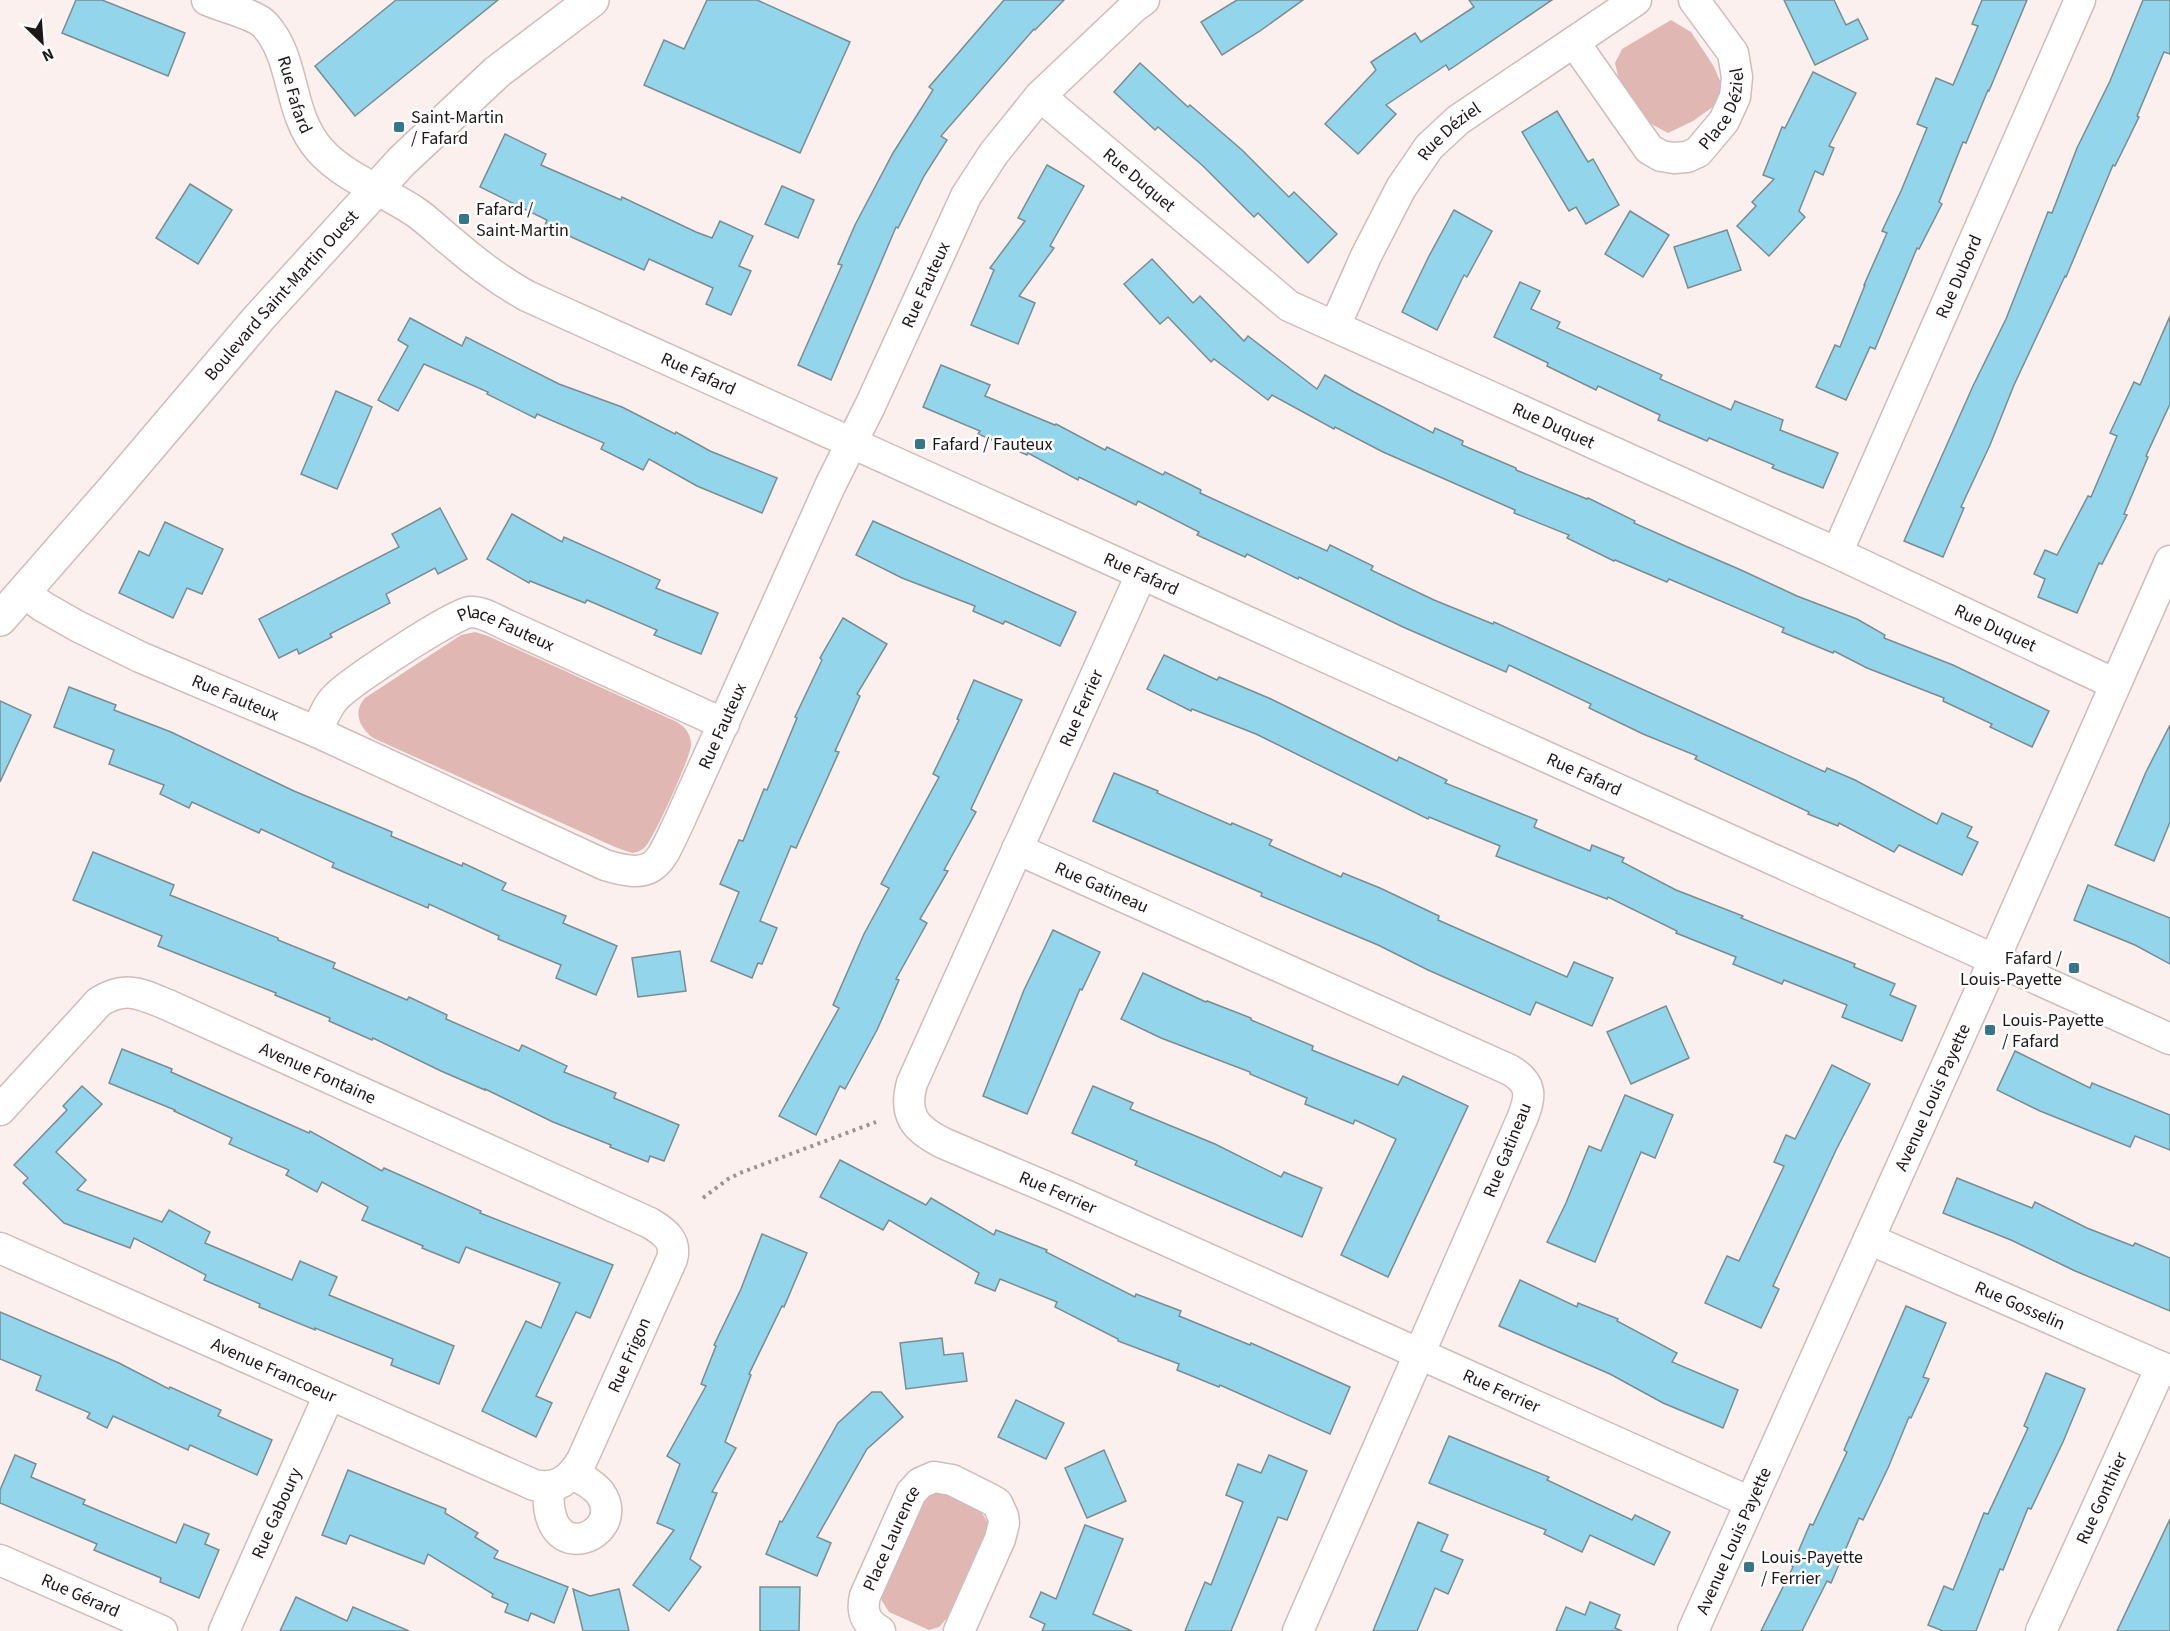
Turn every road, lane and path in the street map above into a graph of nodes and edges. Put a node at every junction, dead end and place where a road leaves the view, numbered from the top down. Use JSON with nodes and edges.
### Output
{"nodes":[{"id":1,"x":207,"y":0,"type":"edge"},
{"id":2,"x":592,"y":0,"type":"edge"},
{"id":3,"x":1144,"y":0,"type":"edge"},
{"id":4,"x":1636,"y":0,"type":"edge"},
{"id":5,"x":1694,"y":0,"type":"edge"},
{"id":6,"x":2080,"y":0,"type":"edge"},
{"id":7,"x":1574,"y":42,"type":"junction"},
{"id":8,"x":1040,"y":96,"type":"junction"},
{"id":9,"x":376,"y":189,"type":"junction"},
{"id":10,"x":1335,"y":326,"type":"junction"},
{"id":11,"x":850,"y":443,"type":"junction"},
{"id":12,"x":1837,"y":553,"type":"junction"},
{"id":13,"x":2170,"y":561,"type":"edge"},
{"id":14,"x":1141,"y":575,"type":"junction"},
{"id":15,"x":24,"y":592,"type":"junction"},
{"id":16,"x":0,"y":619,"type":"edge"},
{"id":17,"x":2115,"y":684,"type":"junction"},
{"id":18,"x":724,"y":724,"type":"junction"},
{"id":19,"x":317,"y":732,"type":"junction"},
{"id":20,"x":1017,"y":849,"type":"junction"},
{"id":21,"x":1994,"y":960,"type":"junction"},
{"id":22,"x":2170,"y":1039,"type":"edge"},
{"id":23,"x":0,"y":1110,"type":"edge"},
{"id":24,"x":876,"y":1122,"type":"dead end"},
{"id":25,"x":703,"y":1198,"type":"dead end"},
{"id":26,"x":667,"y":1235,"type":"joint"},
{"id":27,"x":1869,"y":1239,"type":"junction"},
{"id":28,"x":0,"y":1248,"type":"edge"},
{"id":29,"x":1419,"y":1356,"type":"junction"},
{"id":30,"x":2165,"y":1369,"type":"edge"},
{"id":31,"x":329,"y":1395,"type":"junction"},
{"id":32,"x":561,"y":1480,"type":"joint"},
{"id":33,"x":1750,"y":1502,"type":"junction"},
{"id":34,"x":0,"y":1560,"type":"edge"},
{"id":35,"x":162,"y":1631,"type":"edge"},
{"id":36,"x":224,"y":1631,"type":"edge"},
{"id":37,"x":880,"y":1631,"type":"edge"},
{"id":38,"x":959,"y":1631,"type":"edge"},
{"id":39,"x":1298,"y":1631,"type":"edge"},
{"id":40,"x":1693,"y":1631,"type":"edge"},
{"id":41,"x":2041,"y":1631,"type":"edge"}],
"edges":[{"from":1,"to":9,"type":"street","name":"Rue Fafard"},
{"from":2,"to":9,"type":"main road","name":"Boulevard Saint-Martin Ouest"},
{"from":3,"to":8,"type":"street","name":"Rue Fauteux"},
{"from":4,"to":7,"type":"street","name":"Rue Déziel"},
{"from":5,"to":7,"type":"street","name":"Place Déziel"},
{"from":6,"to":12,"type":"street","name":"Rue Dubord"},
{"from":7,"to":10,"type":"street","name":"Rue Déziel"},
{"from":8,"to":10,"type":"street","name":"Rue Duquet"},
{"from":8,"to":11,"type":"street","name":"Rue Fauteux"},
{"from":9,"to":11,"type":"street","name":"Rue Fafard"},
{"from":9,"to":15,"type":"main road","name":"Boulevard Saint-Martin Ouest"},
{"from":10,"to":12,"type":"street","name":"Rue Duquet"},
{"from":11,"to":14,"type":"street","name":"Rue Fafard"},
{"from":11,"to":18,"type":"street","name":"Rue Fauteux"},
{"from":12,"to":17,"type":"street","name":"Rue Duquet"},
{"from":13,"to":17,"type":"street","name":"Avenue Louis Payette"},
{"from":14,"to":20,"type":"street","name":"Rue Ferrier"},
{"from":14,"to":21,"type":"street","name":"Rue Fafard"},
{"from":15,"to":16,"type":"main road","name":"Boulevard Saint-Martin Ouest"},
{"from":15,"to":19,"type":"street","name":"Rue Fauteux"},
{"from":17,"to":21,"type":"street","name":"Avenue Louis Payette"},
{"from":18,"to":19,"type":"street","name":"Place Fauteux"},
{"from":18,"to":19,"type":"street","name":"Rue Fauteux"},
{"from":20,"to":29,"type":"street","name":"Rue Ferrier"},
{"from":20,"to":29,"type":"street","name":"Rue Gatineau"},
{"from":21,"to":22,"type":"street","name":"Rue Fafard"},
{"from":21,"to":27,"type":"street","name":"Avenue Louis Payette"},
{"from":23,"to":26,"type":"street","name":"Avenue Fontaine"},
{"from":24,"to":25,"type":"path"},
{"from":26,"to":32,"type":"street","name":"Rue Frigon"},
{"from":27,"to":30,"type":"street","name":"Rue Gosselin"},
{"from":27,"to":33,"type":"street","name":"Avenue Louis Payette"},
{"from":28,"to":31,"type":"street","name":"Avenue Francoeur"},
{"from":29,"to":33,"type":"street","name":"Rue Ferrier"},
{"from":29,"to":39,"type":"street","name":"Rue Gatineau"},
{"from":30,"to":41,"type":"street","name":"Rue Gonthier"},
{"from":31,"to":32,"type":"street","name":"Avenue Francoeur"},
{"from":31,"to":36,"type":"street","name":"Rue Gaboury"},
{"from":33,"to":40,"type":"street","name":"Avenue Louis Payette"},
{"from":34,"to":35,"type":"street","name":"Rue Gérard"},
{"from":37,"to":38,"type":"street","name":"Place Laurence"}]}
